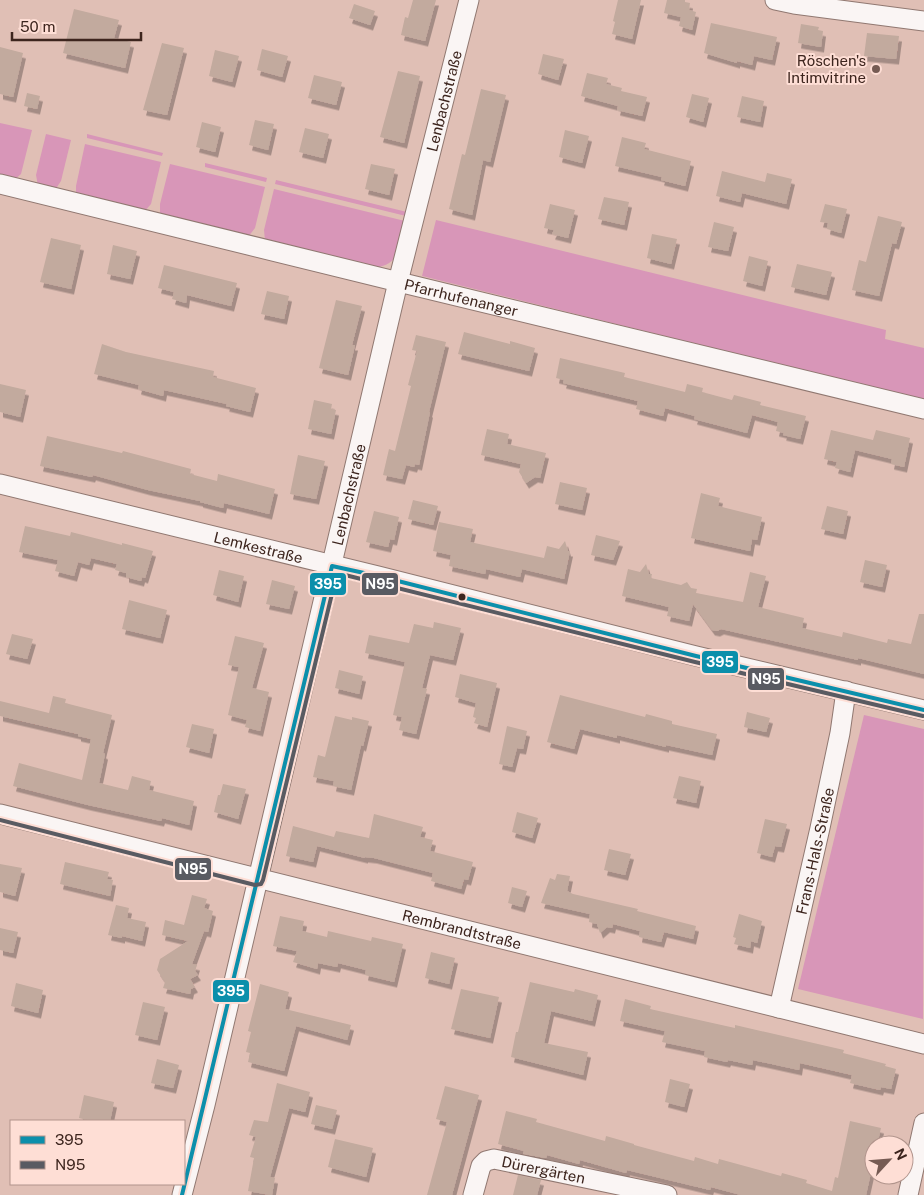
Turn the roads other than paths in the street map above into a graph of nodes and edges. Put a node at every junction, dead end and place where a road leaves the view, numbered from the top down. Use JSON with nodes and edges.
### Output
{"nodes":[{"id":1,"x":469,"y":0,"type":"edge"},
{"id":2,"x":775,"y":0,"type":"edge"},
{"id":3,"x":794,"y":2,"type":"edge"},
{"id":4,"x":924,"y":21,"type":"edge"},
{"id":5,"x":0,"y":184,"type":"edge"},
{"id":6,"x":398,"y":282,"type":"junction"},
{"id":7,"x":924,"y":409,"type":"edge"},
{"id":8,"x":0,"y":484,"type":"edge"},
{"id":9,"x":332,"y":566,"type":"junction"},
{"id":10,"x":846,"y":691,"type":"junction"},
{"id":11,"x":924,"y":710,"type":"edge"},
{"id":12,"x":0,"y":814,"type":"edge"},
{"id":13,"x":257,"y":879,"type":"junction"},
{"id":14,"x":779,"y":1008,"type":"junction"},
{"id":15,"x":924,"y":1044,"type":"edge"},
{"id":16,"x":924,"y":1123,"type":"edge"},
{"id":17,"x":185,"y":1184,"type":"edge"},
{"id":18,"x":473,"y":1195,"type":"edge"},
{"id":19,"x":667,"y":1195,"type":"edge"},
{"id":20,"x":908,"y":1195,"type":"edge"}],
"edges":[{"from":1,"to":6,"type":"street","name":"Lenbachstraße"},
{"from":2,"to":3,"type":"street"},
{"from":3,"to":4,"type":"street"},
{"from":5,"to":6,"type":"street","name":"Pfarrhufenanger"},
{"from":6,"to":7,"type":"street","name":"Pfarrhufenanger"},
{"from":6,"to":9,"type":"street","name":"Lenbachstraße"},
{"from":8,"to":9,"type":"street","name":"Lemkestraße"},
{"from":9,"to":10,"type":"street","name":"Lemkestraße"},
{"from":9,"to":13,"type":"street","name":"Lenbachstraße"},
{"from":10,"to":11,"type":"street","name":"Lemkestraße"},
{"from":10,"to":14,"type":"street","name":"Frans-Hals-Straße"},
{"from":12,"to":13,"type":"street","name":"Rembrandtstraße"},
{"from":13,"to":14,"type":"street","name":"Rembrandtstraße"},
{"from":13,"to":17,"type":"street","name":"Lenbachstraße"},
{"from":14,"to":15,"type":"street","name":"Rembrandtstraße"},
{"from":16,"to":20,"type":"street"},
{"from":18,"to":19,"type":"street","name":"Dürergärten"}]}
